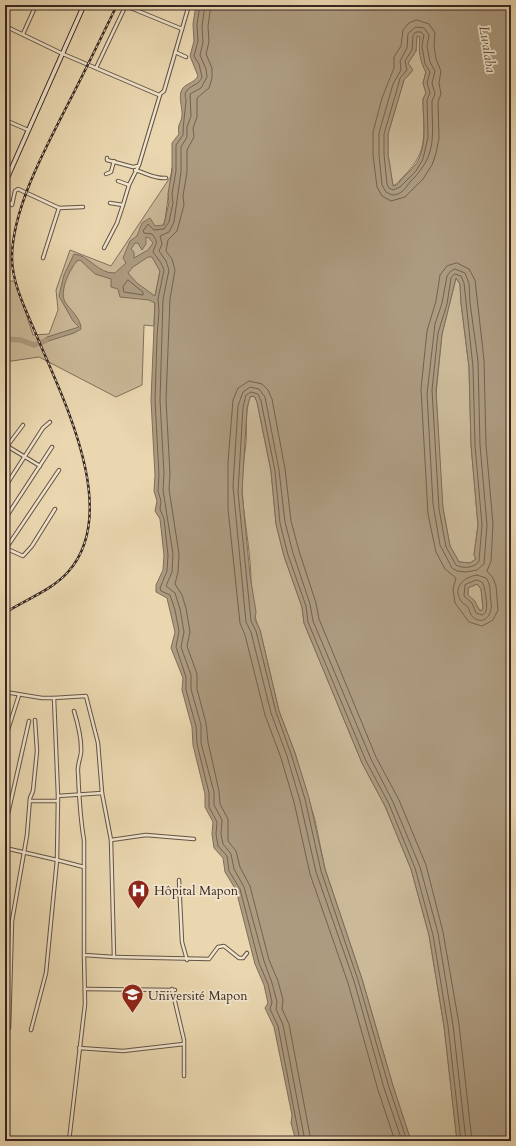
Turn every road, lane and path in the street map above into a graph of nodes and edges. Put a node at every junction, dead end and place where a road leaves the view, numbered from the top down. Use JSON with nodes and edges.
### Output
{"nodes":[{"id":1,"x":36,"y":5,"type":"edge"},
{"id":2,"x":84,"y":5,"type":"edge"},
{"id":3,"x":189,"y":5,"type":"edge"},
{"id":4,"x":126,"y":6,"type":"edge"},
{"id":5,"x":5,"y":26,"type":"edge"},
{"id":6,"x":182,"y":29,"type":"junction"},
{"id":7,"x":23,"y":34,"type":"junction"},
{"id":8,"x":175,"y":52,"type":"junction"},
{"id":9,"x":63,"y":54,"type":"junction"},
{"id":10,"x":186,"y":56,"type":"dead end"},
{"id":11,"x":96,"y":68,"type":"junction"},
{"id":12,"x":160,"y":95,"type":"junction"},
{"id":13,"x":5,"y":120,"type":"edge"},
{"id":14,"x":29,"y":130,"type":"junction"},
{"id":15,"x":107,"y":158,"type":"dead end"},
{"id":16,"x":114,"y":161,"type":"junction"},
{"id":17,"x":138,"y":166,"type":"junction"},
{"id":18,"x":135,"y":170,"type":"junction"},
{"id":19,"x":106,"y":174,"type":"dead end"},
{"id":20,"x":166,"y":178,"type":"dead end"},
{"id":21,"x":118,"y":181,"type":"dead end"},
{"id":22,"x":5,"y":183,"type":"edge"},
{"id":23,"x":129,"y":185,"type":"junction"},
{"id":24,"x":5,"y":198,"type":"edge"},
{"id":25,"x":110,"y":203,"type":"dead end"},
{"id":26,"x":123,"y":205,"type":"junction"},
{"id":27,"x":83,"y":207,"type":"dead end"},
{"id":28,"x":59,"y":208,"type":"junction"},
{"id":29,"x":104,"y":248,"type":"dead end"},
{"id":30,"x":43,"y":258,"type":"dead end"},
{"id":31,"x":50,"y":422,"type":"dead end"},
{"id":32,"x":23,"y":425,"type":"dead end"},
{"id":33,"x":52,"y":447,"type":"dead end"},
{"id":34,"x":6,"y":448,"type":"edge"},
{"id":35,"x":24,"y":456,"type":"junction"},
{"id":36,"x":40,"y":466,"type":"junction"},
{"id":37,"x":59,"y":470,"type":"dead end"},
{"id":38,"x":5,"y":487,"type":"edge"},
{"id":39,"x":55,"y":509,"type":"dead end"},
{"id":40,"x":5,"y":519,"type":"edge"},
{"id":41,"x":5,"y":549,"type":"edge"},
{"id":42,"x":5,"y":692,"type":"edge"},
{"id":43,"x":19,"y":695,"type":"junction"},
{"id":44,"x":54,"y":698,"type":"junction"},
{"id":45,"x":74,"y":711,"type":"dead end"},
{"id":46,"x":35,"y":720,"type":"dead end"},
{"id":47,"x":29,"y":721,"type":"dead end"},
{"id":48,"x":5,"y":739,"type":"edge"},
{"id":49,"x":102,"y":793,"type":"junction"},
{"id":50,"x":80,"y":794,"type":"junction"},
{"id":51,"x":58,"y":796,"type":"junction"},
{"id":52,"x":30,"y":801,"type":"junction"},
{"id":53,"x":58,"y":801,"type":"junction"},
{"id":54,"x":5,"y":827,"type":"edge"},
{"id":55,"x":194,"y":839,"type":"dead end"},
{"id":56,"x":111,"y":840,"type":"junction"},
{"id":57,"x":5,"y":848,"type":"edge"},
{"id":58,"x":24,"y":852,"type":"junction"},
{"id":59,"x":57,"y":860,"type":"junction"},
{"id":60,"x":84,"y":867,"type":"junction"},
{"id":61,"x":179,"y":880,"type":"dead end"},
{"id":62,"x":247,"y":953,"type":"dead end"},
{"id":63,"x":84,"y":955,"type":"junction"},
{"id":64,"x":114,"y":957,"type":"junction"},
{"id":65,"x":187,"y":960,"type":"junction"},
{"id":66,"x":86,"y":989,"type":"junction"},
{"id":67,"x":9,"y":1028,"type":"dead end"},
{"id":68,"x":31,"y":1030,"type":"dead end"},
{"id":69,"x":184,"y":1044,"type":"junction"},
{"id":70,"x":79,"y":1048,"type":"junction"},
{"id":71,"x":184,"y":1076,"type":"dead end"},
{"id":72,"x":69,"y":1141,"type":"edge"}],
"edges":[{"from":1,"to":7,"type":"street"},
{"from":2,"to":9,"type":"street"},
{"from":3,"to":6,"type":"street"},
{"from":4,"to":6,"type":"street"},
{"from":4,"to":11,"type":"street"},
{"from":5,"to":7,"type":"street"},
{"from":6,"to":8,"type":"street"},
{"from":7,"to":9,"type":"street"},
{"from":8,"to":10,"type":"street"},
{"from":8,"to":12,"type":"street"},
{"from":9,"to":11,"type":"street"},
{"from":9,"to":14,"type":"street"},
{"from":11,"to":12,"type":"street"},
{"from":12,"to":17,"type":"street"},
{"from":13,"to":14,"type":"street"},
{"from":14,"to":22,"type":"street"},
{"from":15,"to":16,"type":"street"},
{"from":16,"to":17,"type":"street"},
{"from":16,"to":19,"type":"street"},
{"from":17,"to":18,"type":"street"},
{"from":18,"to":20,"type":"street"},
{"from":18,"to":23,"type":"street"},
{"from":21,"to":23,"type":"street"},
{"from":23,"to":26,"type":"street"},
{"from":24,"to":28,"type":"street"},
{"from":25,"to":26,"type":"street"},
{"from":26,"to":29,"type":"street"},
{"from":27,"to":28,"type":"street"},
{"from":28,"to":30,"type":"street"},
{"from":31,"to":35,"type":"street"},
{"from":32,"to":34,"type":"street"},
{"from":33,"to":36,"type":"street"},
{"from":34,"to":35,"type":"street"},
{"from":35,"to":36,"type":"street"},
{"from":35,"to":38,"type":"street"},
{"from":36,"to":40,"type":"street"},
{"from":37,"to":41,"type":"street"},
{"from":39,"to":41,"type":"street"},
{"from":42,"to":43,"type":"street"},
{"from":43,"to":44,"type":"street"},
{"from":43,"to":48,"type":"street"},
{"from":44,"to":49,"type":"street"},
{"from":44,"to":51,"type":"street"},
{"from":45,"to":50,"type":"street"},
{"from":46,"to":52,"type":"street"},
{"from":47,"to":54,"type":"street"},
{"from":49,"to":50,"type":"street"},
{"from":49,"to":56,"type":"street"},
{"from":50,"to":51,"type":"street"},
{"from":50,"to":60,"type":"street"},
{"from":51,"to":53,"type":"street"},
{"from":52,"to":53,"type":"street"},
{"from":52,"to":58,"type":"street"},
{"from":53,"to":59,"type":"street"},
{"from":55,"to":56,"type":"street"},
{"from":56,"to":64,"type":"street"},
{"from":57,"to":58,"type":"street"},
{"from":58,"to":59,"type":"street"},
{"from":58,"to":67,"type":"street"},
{"from":59,"to":60,"type":"street"},
{"from":59,"to":68,"type":"street"},
{"from":60,"to":63,"type":"street"},
{"from":61,"to":65,"type":"street"},
{"from":62,"to":65,"type":"street"},
{"from":63,"to":64,"type":"street"},
{"from":63,"to":66,"type":"street"},
{"from":64,"to":65,"type":"street"},
{"from":66,"to":69,"type":"street"},
{"from":66,"to":70,"type":"street"},
{"from":69,"to":70,"type":"street"},
{"from":69,"to":71,"type":"street"},
{"from":70,"to":72,"type":"street"}]}
